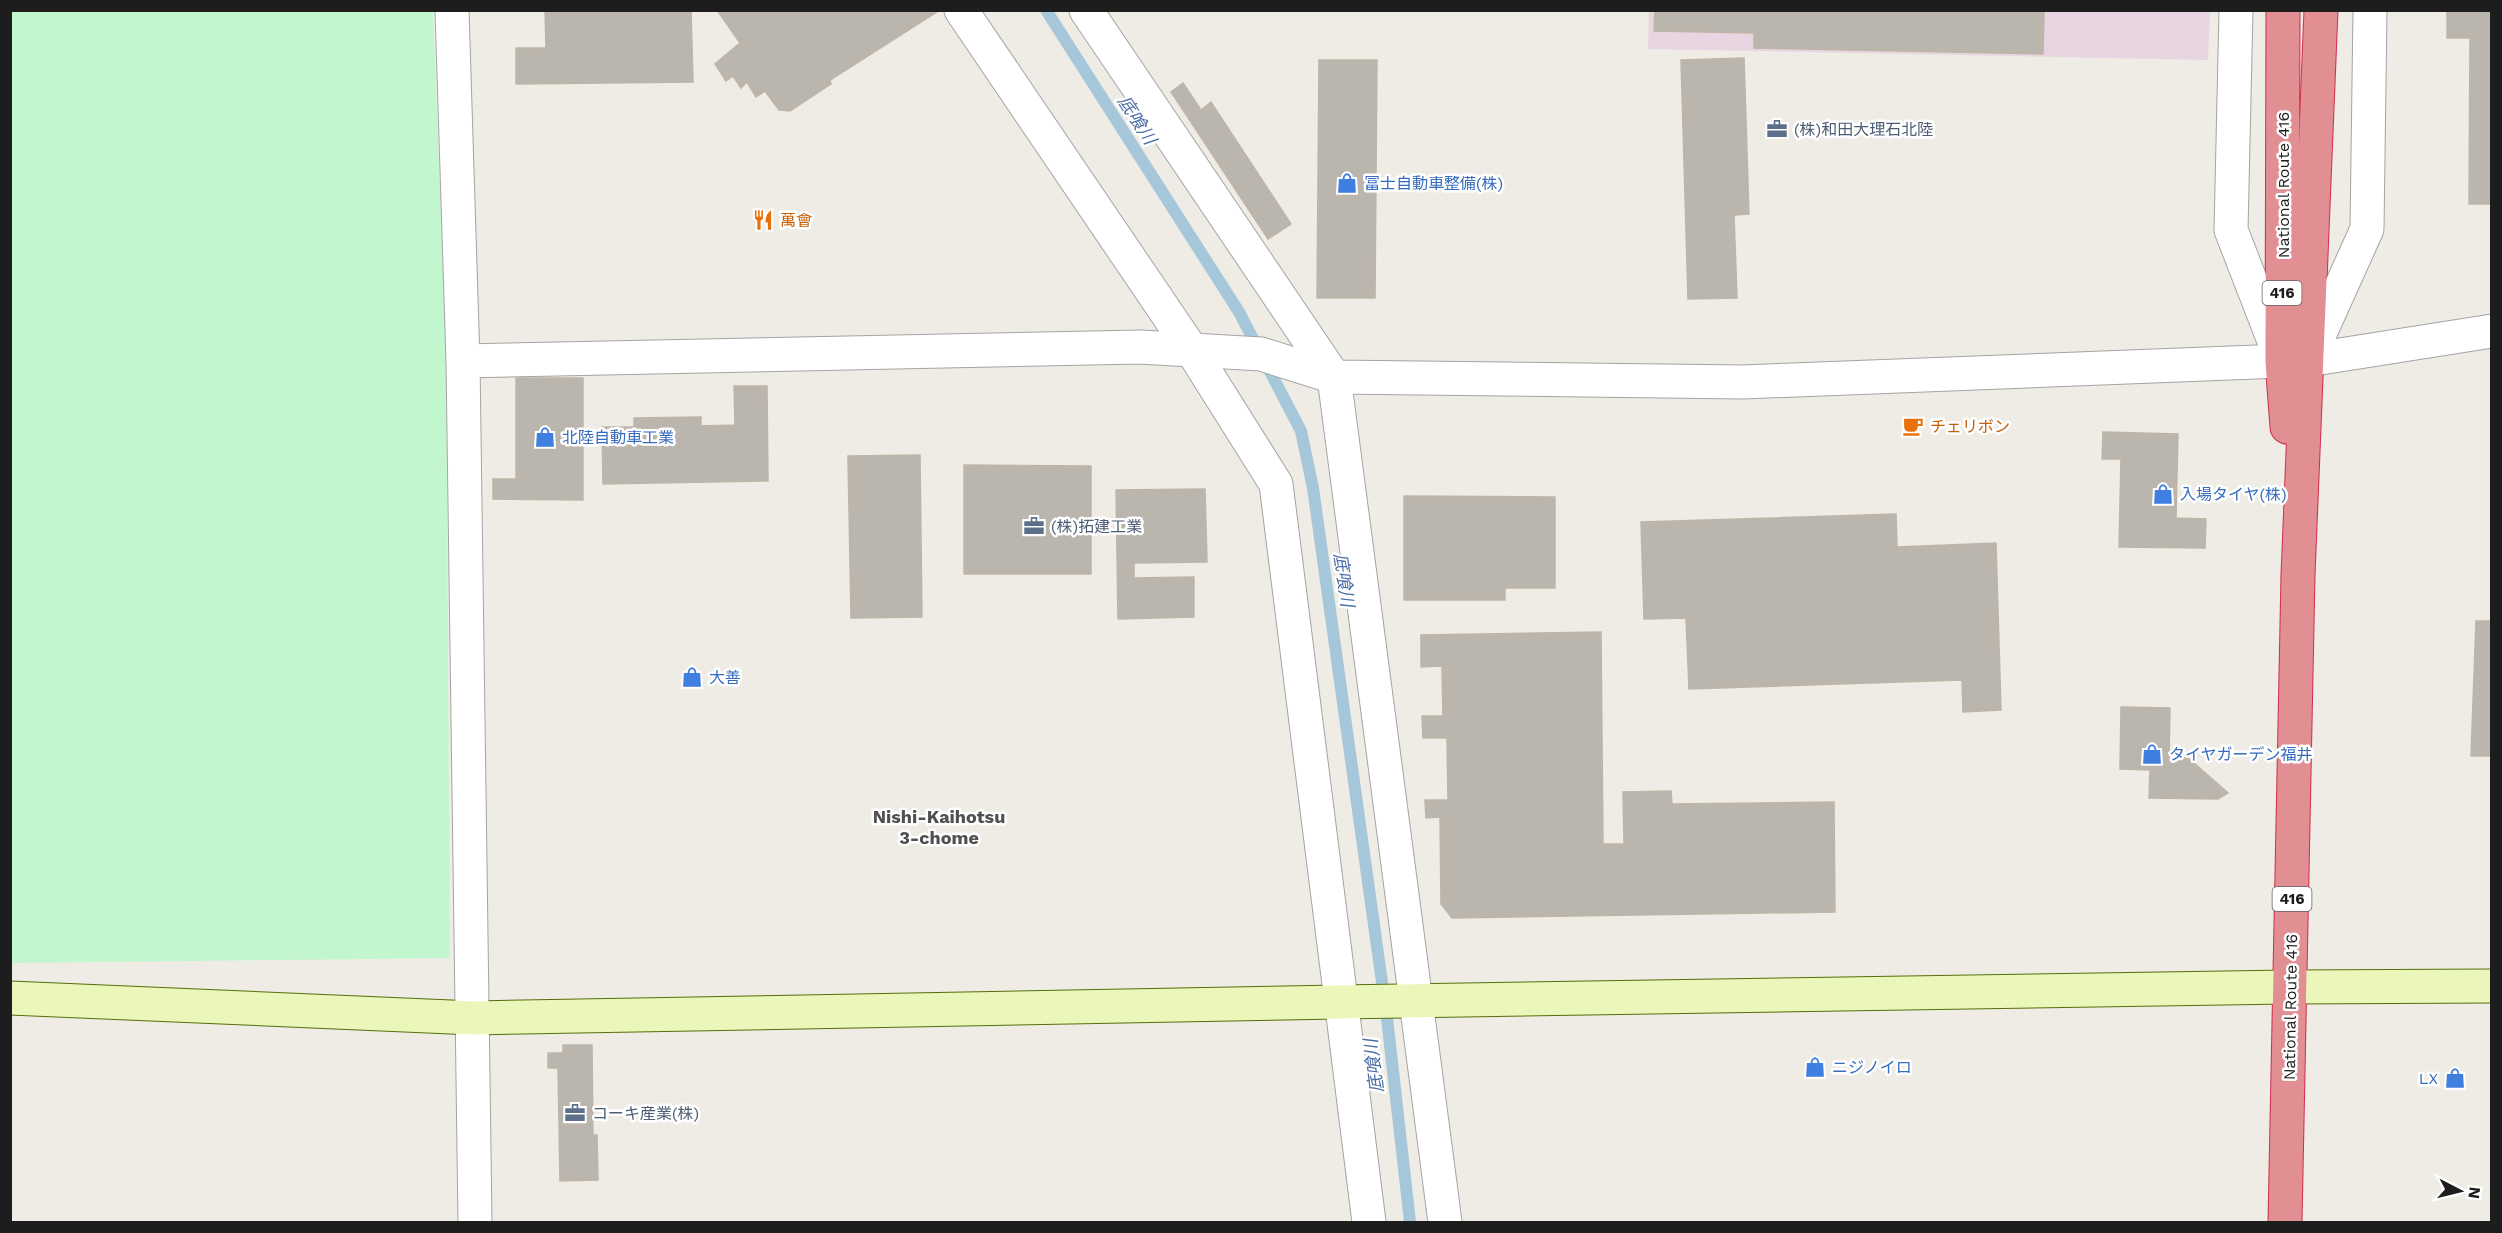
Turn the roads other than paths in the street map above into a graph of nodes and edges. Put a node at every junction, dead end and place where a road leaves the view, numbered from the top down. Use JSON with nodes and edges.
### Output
{"nodes":[{"id":1,"x":452,"y":10,"type":"edge"},
{"id":2,"x":961,"y":10,"type":"edge"},
{"id":3,"x":1086,"y":10,"type":"edge"},
{"id":4,"x":2236,"y":10,"type":"edge"},
{"id":5,"x":2283,"y":10,"type":"edge"},
{"id":6,"x":2321,"y":10,"type":"edge"},
{"id":7,"x":2370,"y":10,"type":"edge"},
{"id":8,"x":2492,"y":331,"type":"edge"},
{"id":9,"x":1193,"y":352,"type":"junction"},
{"id":10,"x":2295,"y":360,"type":"junction"},
{"id":11,"x":463,"y":361,"type":"junction"},
{"id":12,"x":1334,"y":377,"type":"junction"},
{"id":13,"x":2291,"y":987,"type":"junction"},
{"id":14,"x":2492,"y":987,"type":"edge"},
{"id":15,"x":10,"y":998,"type":"edge"},
{"id":16,"x":1416,"y":1000,"type":"junction"},
{"id":17,"x":1339,"y":1002,"type":"junction"},
{"id":18,"x":474,"y":1018,"type":"junction"},
{"id":19,"x":475,"y":1222,"type":"edge"},
{"id":20,"x":1369,"y":1222,"type":"edge"},
{"id":21,"x":1445,"y":1222,"type":"edge"},
{"id":22,"x":2285,"y":1222,"type":"edge"}],
"edges":[{"from":1,"to":11,"type":"street"},
{"from":2,"to":9,"type":"street"},
{"from":3,"to":12,"type":"street"},
{"from":4,"to":10,"type":"street"},
{"from":5,"to":10,"type":"highway","name":"National Route 416","number":"416"},
{"from":6,"to":10,"type":"highway","name":"National Route 416","number":"416"},
{"from":7,"to":10,"type":"street"},
{"from":8,"to":10,"type":"street"},
{"from":9,"to":11,"type":"street"},
{"from":9,"to":12,"type":"street"},
{"from":9,"to":17,"type":"street"},
{"from":10,"to":12,"type":"street"},
{"from":10,"to":13,"type":"highway","name":"National Route 416","number":"416"},
{"from":11,"to":18,"type":"street"},
{"from":12,"to":16,"type":"street"},
{"from":13,"to":14,"type":"street"},
{"from":13,"to":16,"type":"street"},
{"from":13,"to":22,"type":"highway","name":"National Route 416","number":"416"},
{"from":15,"to":18,"type":"street"},
{"from":16,"to":17,"type":"street"},
{"from":16,"to":21,"type":"street"},
{"from":17,"to":18,"type":"street"},
{"from":17,"to":20,"type":"street"},
{"from":18,"to":19,"type":"street"}]}
